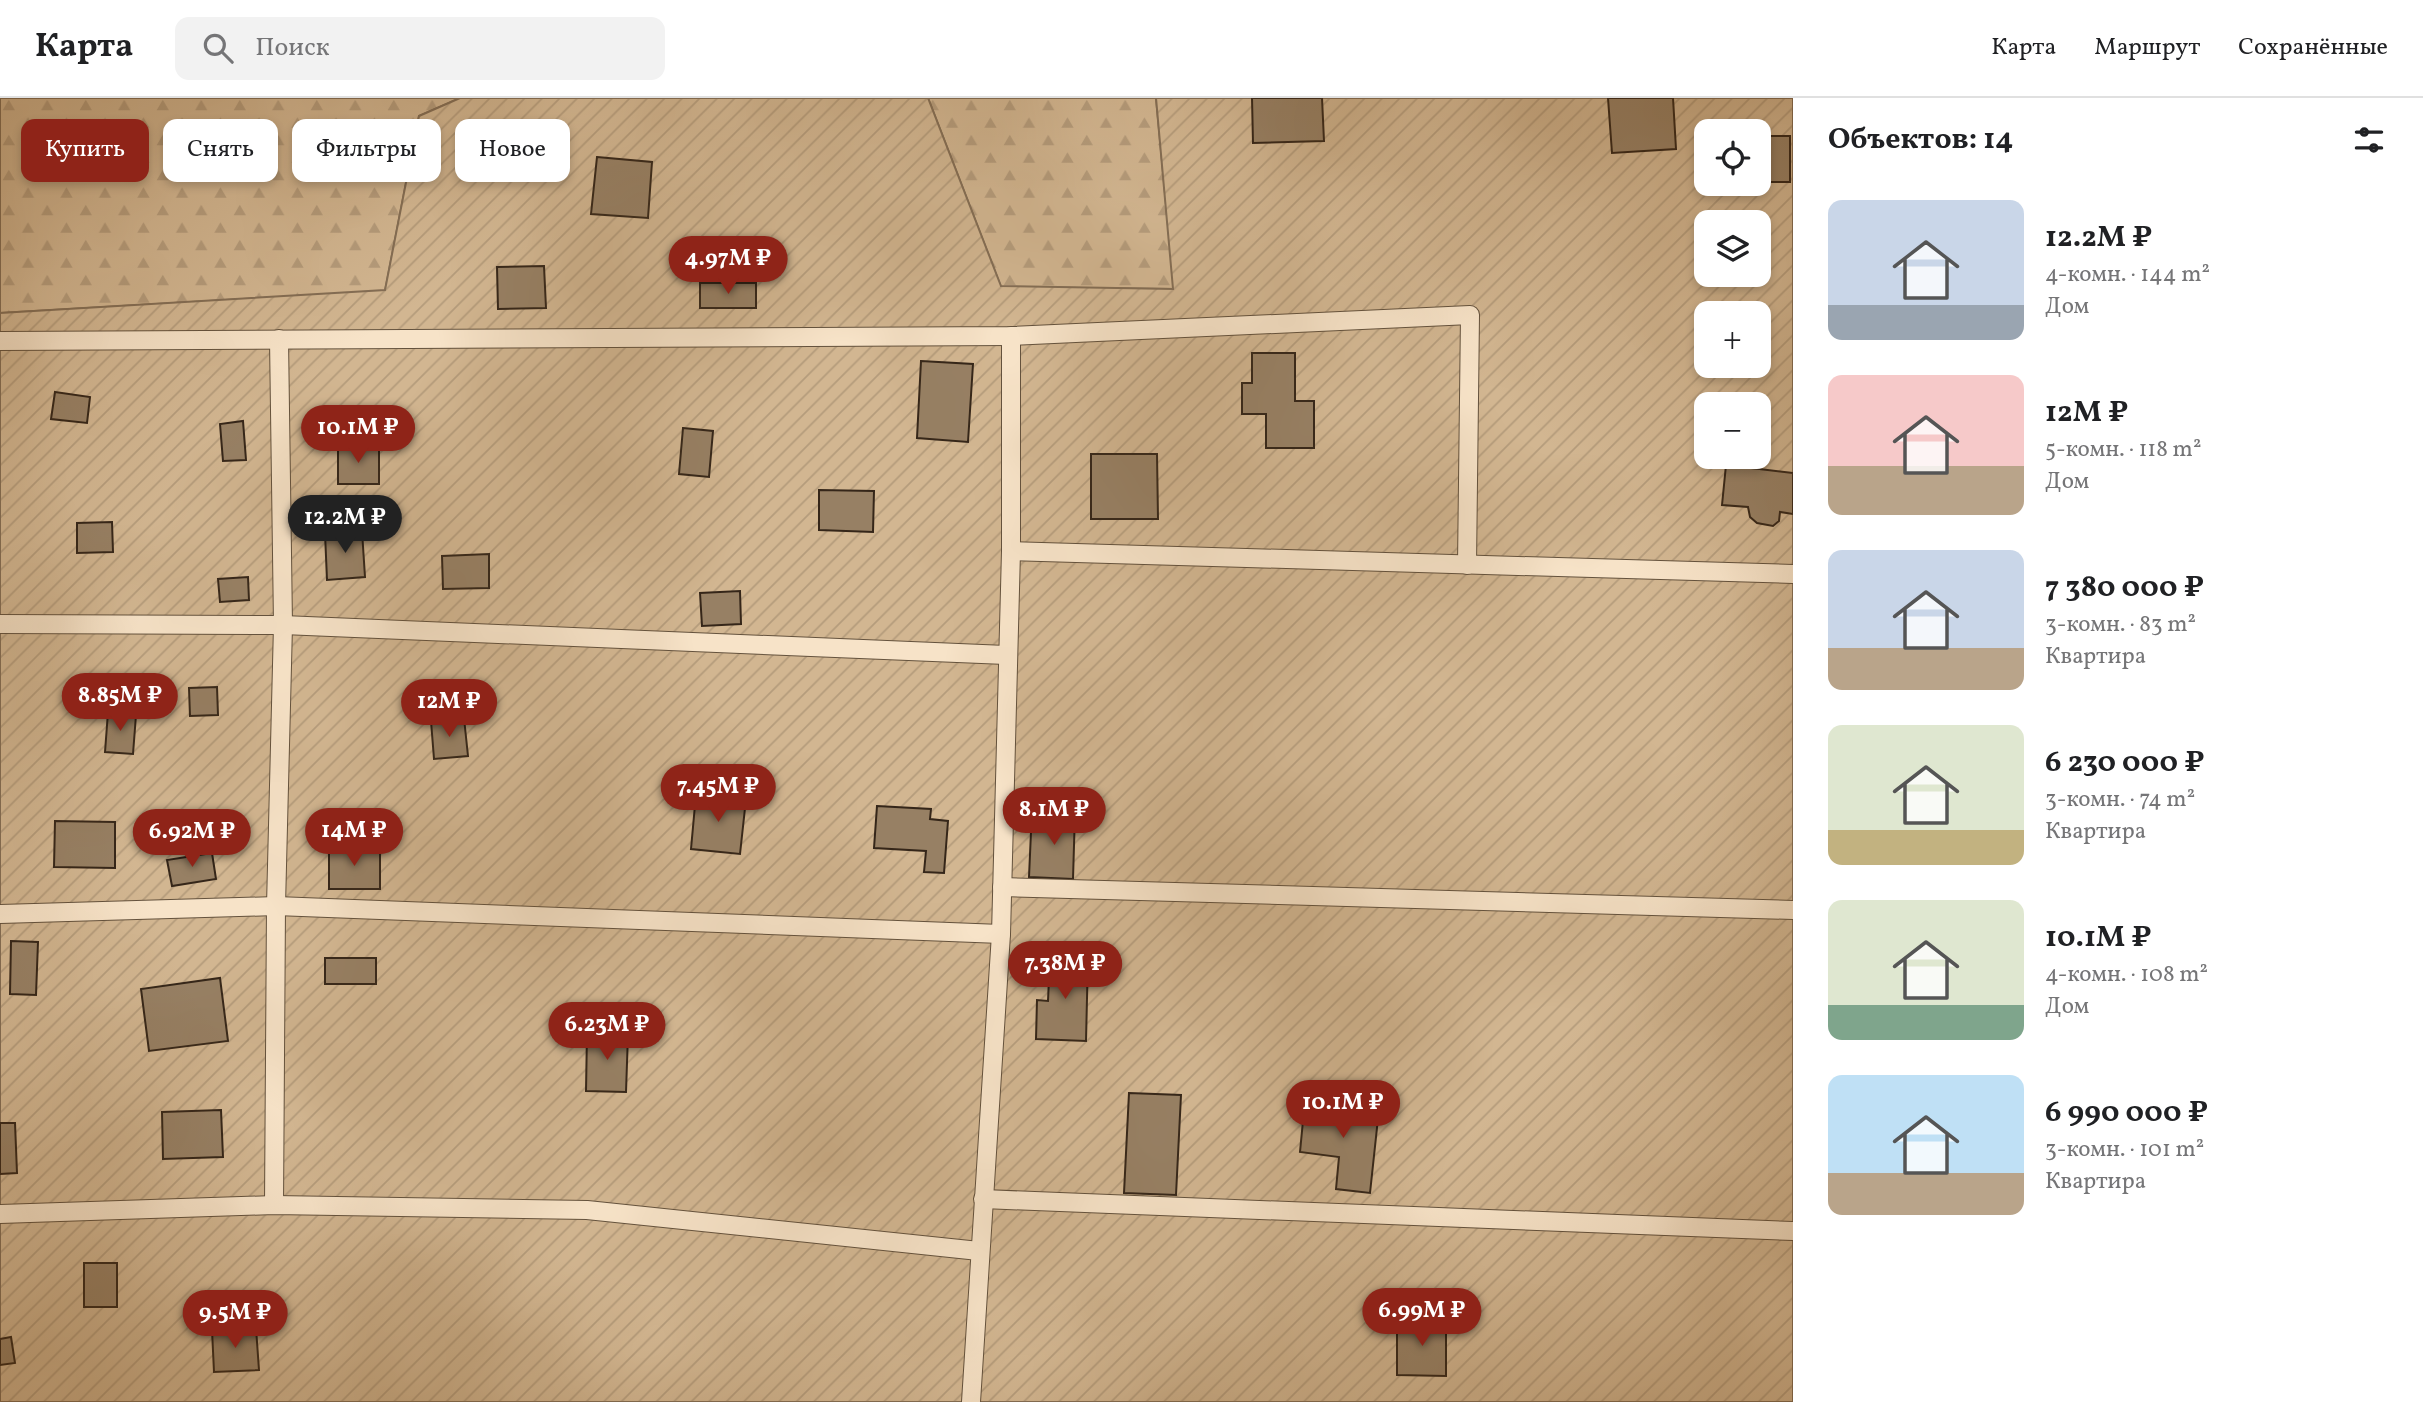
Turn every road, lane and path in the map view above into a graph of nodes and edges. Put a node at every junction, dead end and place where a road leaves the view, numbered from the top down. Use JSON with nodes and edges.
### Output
{"nodes":[{"id":1,"x":1010,"y":336,"type":"junction"},
{"id":2,"x":279,"y":339,"type":"junction"},
{"id":3,"x":0,"y":341,"type":"edge"},
{"id":4,"x":1010,"y":551,"type":"junction"},
{"id":5,"x":1467,"y":565,"type":"junction"},
{"id":6,"x":1793,"y":574,"type":"edge"},
{"id":7,"x":0,"y":624,"type":"edge"},
{"id":8,"x":283,"y":625,"type":"junction"},
{"id":9,"x":1006,"y":655,"type":"junction"},
{"id":10,"x":1002,"y":887,"type":"junction"},
{"id":11,"x":276,"y":906,"type":"junction"},
{"id":12,"x":1793,"y":910,"type":"edge"},
{"id":13,"x":0,"y":915,"type":"edge"},
{"id":14,"x":1001,"y":934,"type":"junction"},
{"id":15,"x":983,"y":1199,"type":"junction"},
{"id":16,"x":274,"y":1205,"type":"junction"},
{"id":17,"x":0,"y":1214,"type":"edge"},
{"id":18,"x":1793,"y":1231,"type":"edge"},
{"id":19,"x":979,"y":1251,"type":"junction"},
{"id":20,"x":971,"y":1402,"type":"edge"}],
"edges":[{"from":1,"to":2,"type":"lane"},
{"from":1,"to":4,"type":"lane"},
{"from":1,"to":5,"type":"lane"},
{"from":2,"to":3,"type":"lane"},
{"from":2,"to":8,"type":"lane"},
{"from":4,"to":5,"type":"lane"},
{"from":4,"to":9,"type":"lane"},
{"from":5,"to":6,"type":"lane"},
{"from":7,"to":8,"type":"lane"},
{"from":8,"to":9,"type":"lane"},
{"from":8,"to":11,"type":"lane"},
{"from":9,"to":10,"type":"lane"},
{"from":10,"to":12,"type":"lane"},
{"from":10,"to":14,"type":"lane"},
{"from":11,"to":13,"type":"lane"},
{"from":11,"to":14,"type":"lane"},
{"from":11,"to":16,"type":"lane"},
{"from":14,"to":15,"type":"lane"},
{"from":15,"to":18,"type":"lane"},
{"from":15,"to":19,"type":"lane"},
{"from":16,"to":17,"type":"lane"},
{"from":16,"to":19,"type":"lane"},
{"from":19,"to":20,"type":"lane"}]}
